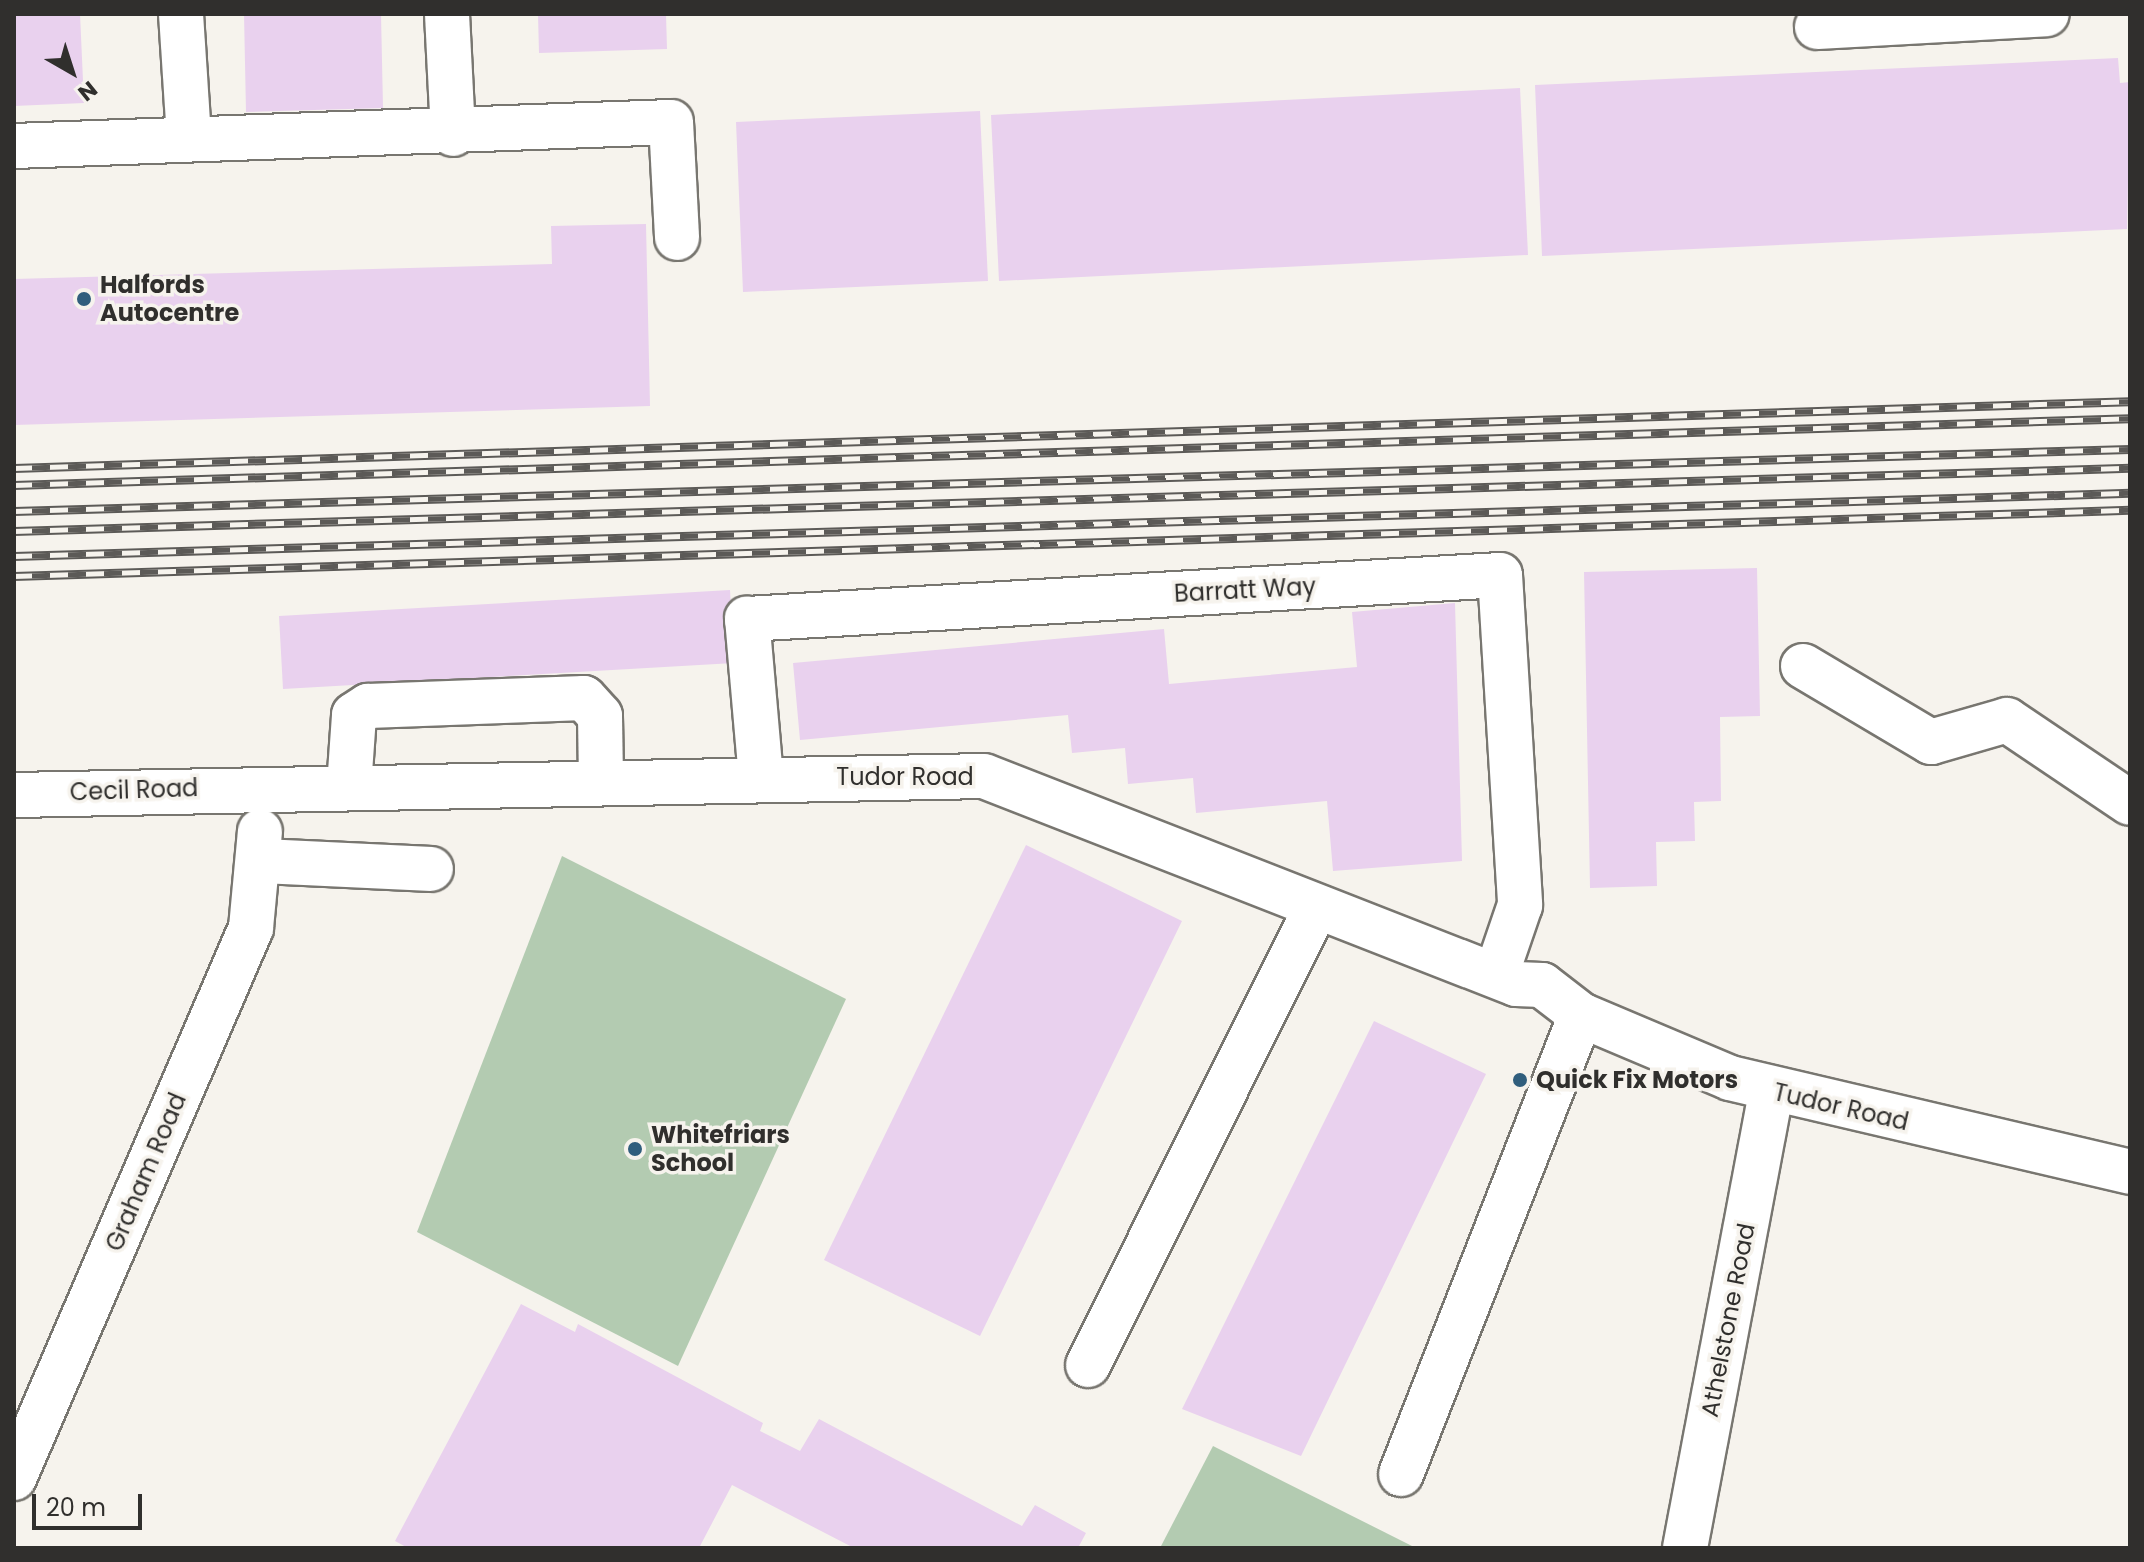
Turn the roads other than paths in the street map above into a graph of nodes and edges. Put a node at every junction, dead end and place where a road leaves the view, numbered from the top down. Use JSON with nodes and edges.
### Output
{"nodes":[{"id":1,"x":181,"y":14,"type":"edge"},
{"id":2,"x":447,"y":14,"type":"edge"},
{"id":3,"x":2047,"y":14,"type":"edge"},
{"id":4,"x":1817,"y":27,"type":"dead end"},
{"id":5,"x":453,"y":134,"type":"junction"},
{"id":6,"x":189,"y":139,"type":"junction"},
{"id":7,"x":14,"y":146,"type":"edge"},
{"id":8,"x":677,"y":238,"type":"dead end"},
{"id":9,"x":1803,"y":666,"type":"dead end"},
{"id":10,"x":761,"y":778,"type":"junction"},
{"id":11,"x":601,"y":782,"type":"junction"},
{"id":12,"x":255,"y":785,"type":"joint"},
{"id":13,"x":349,"y":787,"type":"junction"},
{"id":14,"x":14,"y":795,"type":"edge"},
{"id":15,"x":2130,"y":803,"type":"edge"},
{"id":16,"x":431,"y":869,"type":"dead end"},
{"id":17,"x":1316,"y":908,"type":"junction"},
{"id":18,"x":1506,"y":979,"type":"junction"},
{"id":19,"x":1572,"y":1010,"type":"junction"},
{"id":20,"x":1771,"y":1091,"type":"junction"},
{"id":21,"x":2130,"y":1172,"type":"edge"},
{"id":22,"x":1088,"y":1365,"type":"dead end"},
{"id":23,"x":1401,"y":1474,"type":"dead end"},
{"id":24,"x":14,"y":1478,"type":"edge"},
{"id":25,"x":1685,"y":1548,"type":"edge"}],
"edges":[{"from":1,"to":6,"type":"street"},
{"from":2,"to":5,"type":"street"},
{"from":3,"to":4,"type":"street"},
{"from":5,"to":6,"type":"street"},
{"from":5,"to":8,"type":"street"},
{"from":6,"to":7,"type":"street"},
{"from":9,"to":15,"type":"street"},
{"from":10,"to":11,"type":"street","name":"Tudor Road"},
{"from":10,"to":17,"type":"street","name":"Tudor Road"},
{"from":10,"to":18,"type":"street","name":"Barratt Way"},
{"from":11,"to":13,"type":"street","name":"Tudor Road"},
{"from":11,"to":13,"type":"street"},
{"from":12,"to":13,"type":"street","name":"Tudor Road"},
{"from":12,"to":14,"type":"street","name":"Cecil Road"},
{"from":16,"to":24,"type":"street","name":"Graham Road"},
{"from":17,"to":18,"type":"street","name":"Tudor Road"},
{"from":17,"to":22,"type":"street"},
{"from":18,"to":19,"type":"street","name":"Tudor Road"},
{"from":19,"to":20,"type":"street","name":"Tudor Road"},
{"from":19,"to":23,"type":"street"},
{"from":20,"to":21,"type":"street","name":"Tudor Road"},
{"from":20,"to":25,"type":"street","name":"Athelstone Road"}]}
